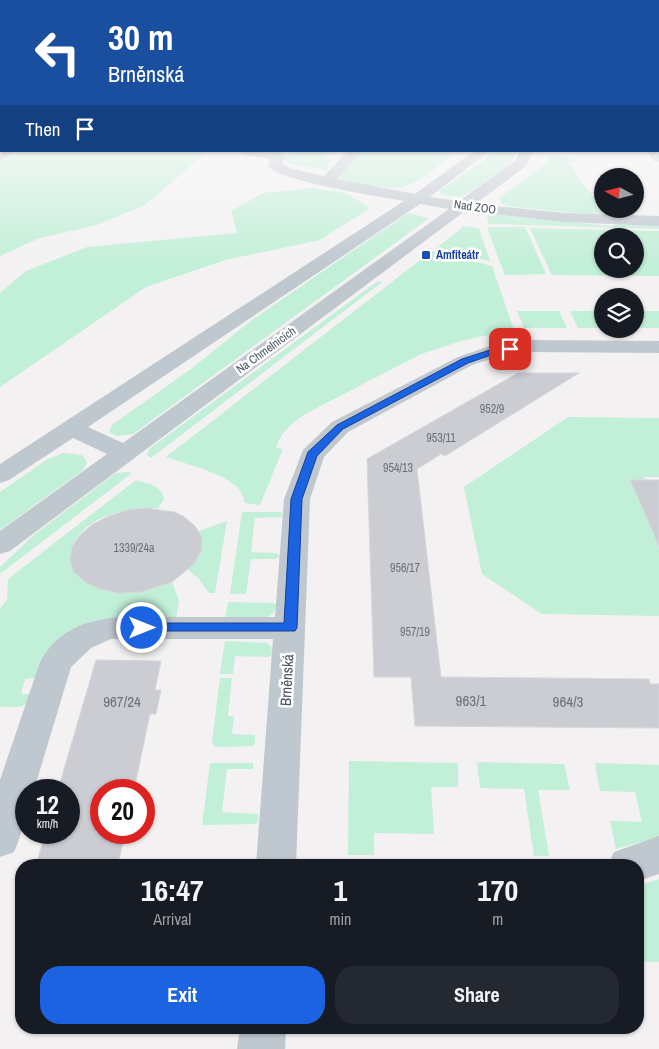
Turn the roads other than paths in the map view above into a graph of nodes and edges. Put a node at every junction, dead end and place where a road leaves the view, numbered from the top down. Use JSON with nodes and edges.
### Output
{"nodes":[{"id":1,"x":286,"y":170,"type":"edge"},
{"id":2,"x":338,"y":170,"type":"edge"},
{"id":3,"x":457,"y":170,"type":"edge"},
{"id":4,"x":512,"y":170,"type":"edge"},
{"id":5,"x":326,"y":182,"type":"junction"},
{"id":6,"x":418,"y":199,"type":"junction"},
{"id":7,"x":464,"y":206,"type":"junction"},
{"id":8,"x":594,"y":215,"type":"edge"},
{"id":9,"x":641,"y":218,"type":"edge"},
{"id":10,"x":659,"y":221,"type":"edge"},
{"id":11,"x":659,"y":347,"type":"edge"},
{"id":12,"x":71,"y":428,"type":"junction"},
{"id":13,"x":125,"y":453,"type":"junction"},
{"id":14,"x":0,"y":475,"type":"edge"},
{"id":15,"x":0,"y":545,"type":"edge"},
{"id":16,"x":290,"y":628,"type":"junction"},
{"id":17,"x":0,"y":839,"type":"edge"},
{"id":18,"x":659,"y":855,"type":"edge"},
{"id":19,"x":276,"y":859,"type":"edge"},
{"id":20,"x":644,"y":860,"type":"edge"},
{"id":21,"x":262,"y":1034,"type":"edge"},
{"id":22,"x":261,"y":1049,"type":"edge"}],
"edges":[{"from":1,"to":5,"type":"street","name":"Nad ZOO"},
{"from":2,"to":5,"type":"street"},
{"from":3,"to":6,"type":"street"},
{"from":4,"to":7,"type":"street","name":"Na Chmelnicích"},
{"from":5,"to":6,"type":"street","name":"Nad ZOO"},
{"from":6,"to":7,"type":"street","name":"Nad ZOO"},
{"from":6,"to":12,"type":"street"},
{"from":7,"to":8,"type":"street","name":"Nad ZOO"},
{"from":7,"to":13,"type":"street","name":"Na Chmelnicích"},
{"from":9,"to":10,"type":"street","name":"Nad ZOO"},
{"from":11,"to":16,"type":"street","name":"Brněnská"},
{"from":12,"to":13,"type":"street"},
{"from":12,"to":14,"type":"street"},
{"from":13,"to":15,"type":"street","name":"Na Chmelnicích"},
{"from":16,"to":17,"type":"street"},
{"from":16,"to":19,"type":"street","name":"Brněnská"},
{"from":18,"to":20,"type":"street"},
{"from":21,"to":22,"type":"street"}]}
